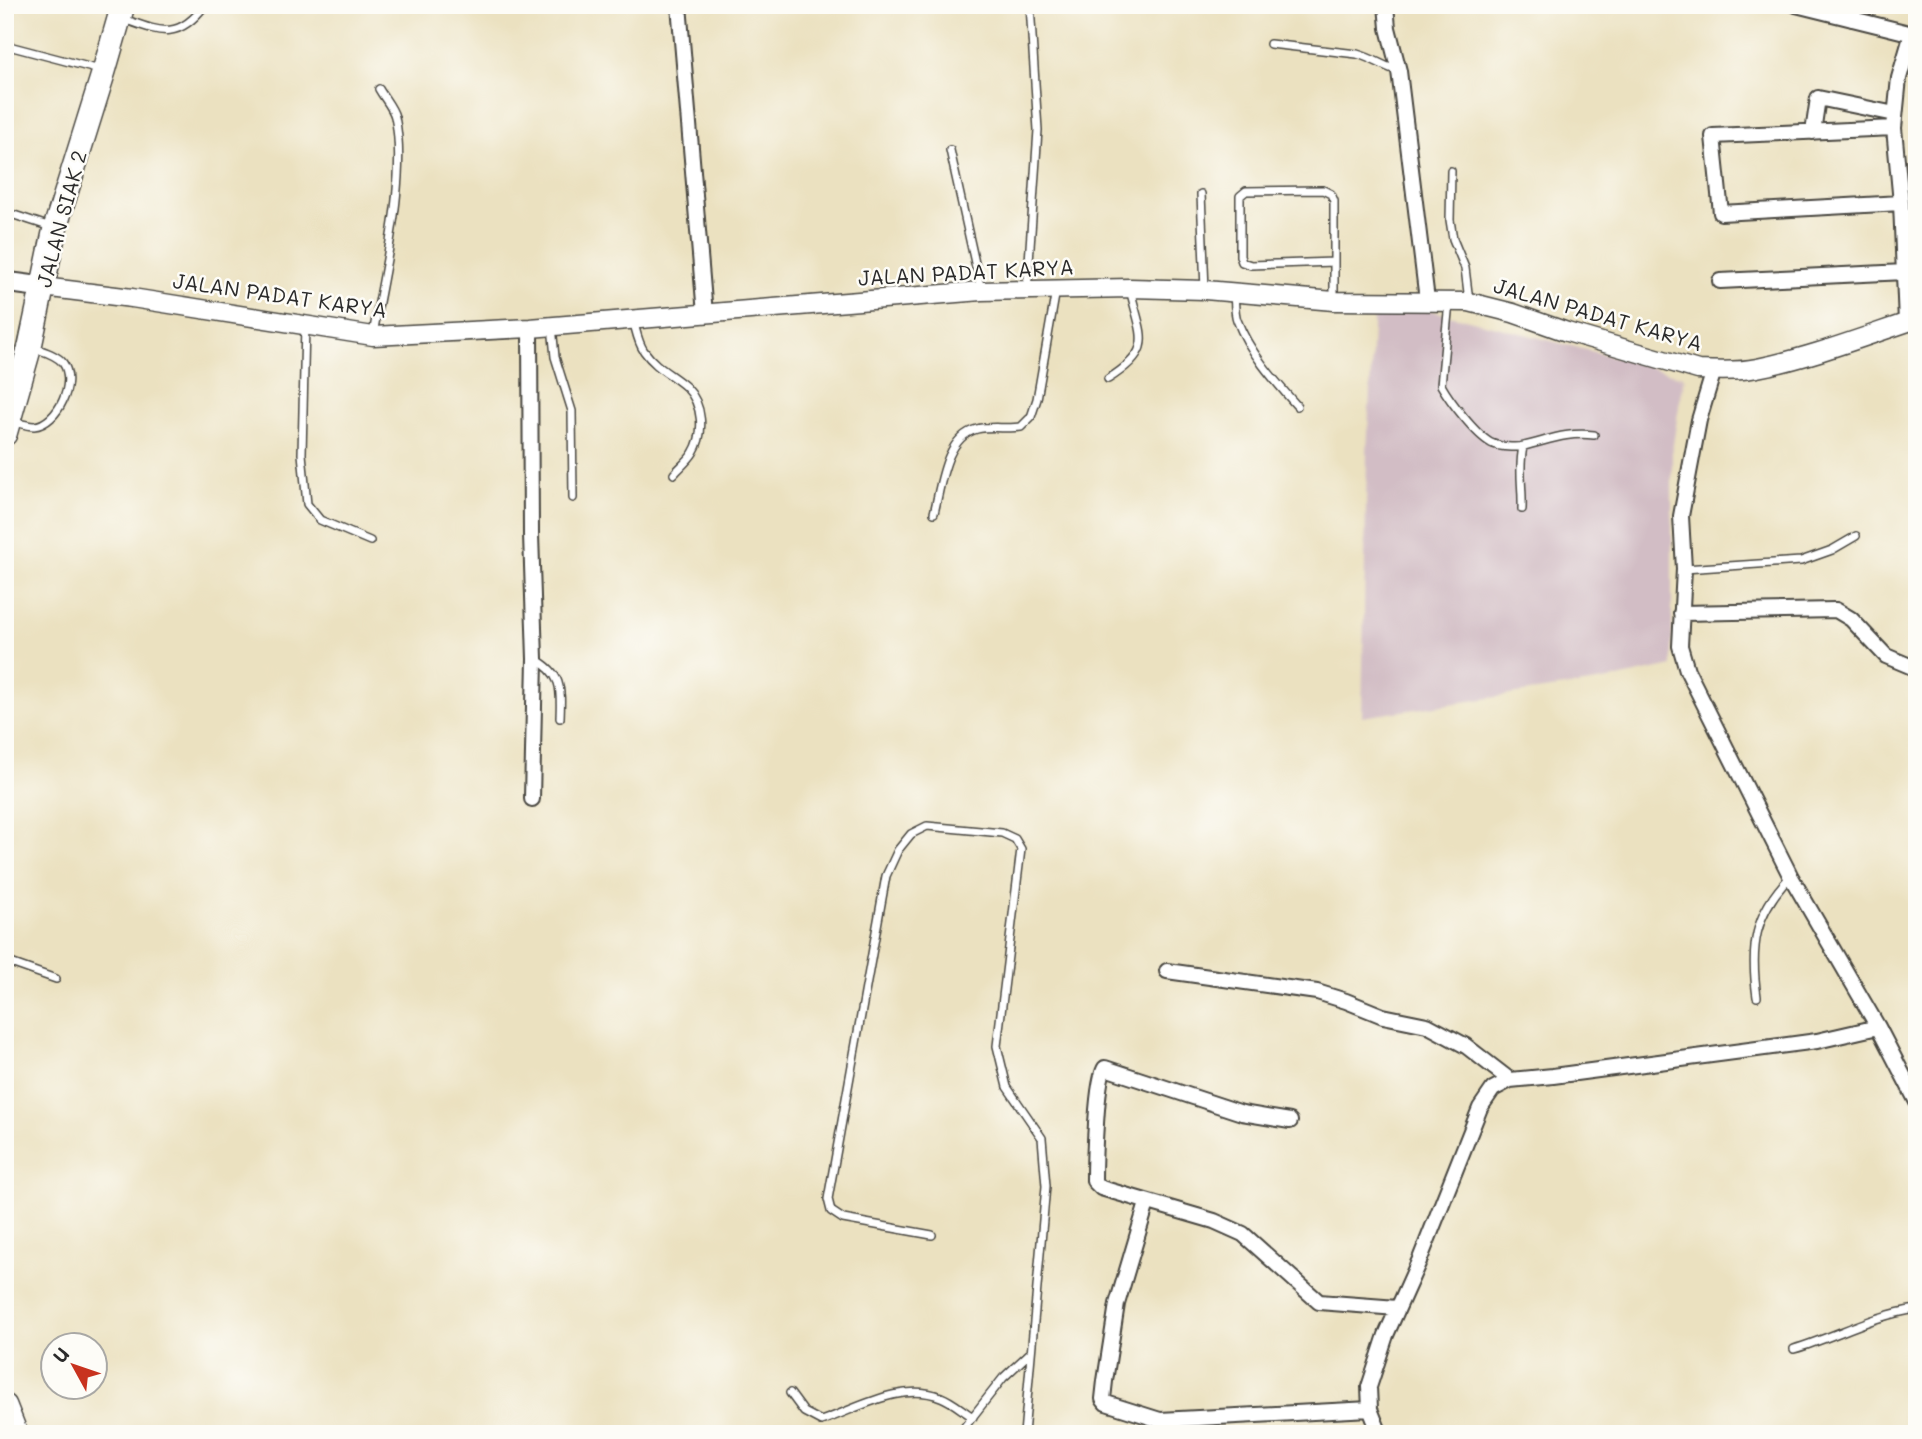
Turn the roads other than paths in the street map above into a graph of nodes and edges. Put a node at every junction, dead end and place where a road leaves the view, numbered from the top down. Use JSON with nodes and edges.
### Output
{"nodes":[{"id":1,"x":205,"y":5,"type":"edge"},
{"id":2,"x":679,"y":5,"type":"edge"},
{"id":3,"x":1030,"y":5,"type":"edge"},
{"id":4,"x":1386,"y":5,"type":"edge"},
{"id":5,"x":1796,"y":5,"type":"edge"},
{"id":6,"x":121,"y":11,"type":"edge"},
{"id":7,"x":1854,"y":12,"type":"edge"},
{"id":8,"x":1915,"y":33,"type":"edge"},
{"id":9,"x":1270,"y":44,"type":"dead end"},
{"id":10,"x":5,"y":45,"type":"edge"},
{"id":11,"x":104,"y":71,"type":"junction"},
{"id":12,"x":1399,"y":71,"type":"junction"},
{"id":13,"x":379,"y":89,"type":"dead end"},
{"id":14,"x":1895,"y":121,"type":"junction"},
{"id":15,"x":1813,"y":132,"type":"junction"},
{"id":16,"x":950,"y":150,"type":"dead end"},
{"id":17,"x":1451,"y":171,"type":"dead end"},
{"id":18,"x":1201,"y":194,"type":"dead end"},
{"id":19,"x":1901,"y":203,"type":"junction"},
{"id":20,"x":5,"y":212,"type":"edge"},
{"id":21,"x":55,"y":228,"type":"junction"},
{"id":22,"x":1334,"y":262,"type":"junction"},
{"id":23,"x":1905,"y":272,"type":"junction"},
{"id":24,"x":1720,"y":281,"type":"dead end"},
{"id":25,"x":5,"y":282,"type":"edge"},
{"id":26,"x":43,"y":287,"type":"junction"},
{"id":27,"x":1130,"y":288,"type":"junction"},
{"id":28,"x":1056,"y":289,"type":"junction"},
{"id":29,"x":1205,"y":290,"type":"junction"},
{"id":30,"x":981,"y":291,"type":"junction"},
{"id":31,"x":1027,"y":292,"type":"junction"},
{"id":32,"x":1234,"y":292,"type":"junction"},
{"id":33,"x":1427,"y":300,"type":"junction"},
{"id":34,"x":1334,"y":301,"type":"junction"},
{"id":35,"x":1449,"y":302,"type":"junction"},
{"id":36,"x":1469,"y":302,"type":"junction"},
{"id":37,"x":705,"y":314,"type":"junction"},
{"id":38,"x":633,"y":320,"type":"junction"},
{"id":39,"x":1912,"y":321,"type":"edge"},
{"id":40,"x":305,"y":324,"type":"junction"},
{"id":41,"x":552,"y":325,"type":"junction"},
{"id":42,"x":530,"y":328,"type":"junction"},
{"id":43,"x":373,"y":336,"type":"junction"},
{"id":44,"x":30,"y":346,"type":"junction"},
{"id":45,"x":1714,"y":370,"type":"junction"},
{"id":46,"x":1108,"y":379,"type":"dead end"},
{"id":47,"x":1297,"y":406,"type":"dead end"},
{"id":48,"x":7,"y":427,"type":"edge"},
{"id":49,"x":1594,"y":435,"type":"dead end"},
{"id":50,"x":1523,"y":447,"type":"junction"},
{"id":51,"x":674,"y":474,"type":"dead end"},
{"id":52,"x":573,"y":498,"type":"dead end"},
{"id":53,"x":1522,"y":509,"type":"dead end"},
{"id":54,"x":934,"y":513,"type":"dead end"},
{"id":55,"x":1856,"y":536,"type":"dead end"},
{"id":56,"x":370,"y":541,"type":"dead end"},
{"id":57,"x":1684,"y":569,"type":"junction"},
{"id":58,"x":1681,"y":613,"type":"junction"},
{"id":59,"x":535,"y":659,"type":"junction"},
{"id":60,"x":1917,"y":669,"type":"edge"},
{"id":61,"x":560,"y":718,"type":"dead end"},
{"id":62,"x":532,"y":799,"type":"dead end"},
{"id":63,"x":1791,"y":877,"type":"junction"},
{"id":64,"x":5,"y":961,"type":"edge"},
{"id":65,"x":1167,"y":971,"type":"dead end"},
{"id":66,"x":56,"y":979,"type":"dead end"},
{"id":67,"x":1757,"y":997,"type":"dead end"},
{"id":68,"x":1878,"y":1027,"type":"junction"},
{"id":69,"x":1510,"y":1080,"type":"junction"},
{"id":70,"x":1917,"y":1102,"type":"edge"},
{"id":71,"x":1290,"y":1121,"type":"dead end"},
{"id":72,"x":1147,"y":1203,"type":"junction"},
{"id":73,"x":932,"y":1235,"type":"dead end"},
{"id":74,"x":1397,"y":1308,"type":"junction"},
{"id":75,"x":1917,"y":1309,"type":"edge"},
{"id":76,"x":1794,"y":1349,"type":"dead end"},
{"id":77,"x":1032,"y":1352,"type":"junction"},
{"id":78,"x":790,"y":1393,"type":"dead end"},
{"id":79,"x":5,"y":1406,"type":"edge"},
{"id":80,"x":1370,"y":1409,"type":"junction"},
{"id":81,"x":973,"y":1417,"type":"junction"},
{"id":82,"x":16,"y":1434,"type":"edge"},
{"id":83,"x":959,"y":1434,"type":"edge"},
{"id":84,"x":1024,"y":1434,"type":"edge"},
{"id":85,"x":1380,"y":1434,"type":"edge"}],
"edges":[{"from":1,"to":6,"type":"lane"},
{"from":2,"to":37,"type":"street"},
{"from":3,"to":31,"type":"lane"},
{"from":4,"to":12,"type":"street"},
{"from":5,"to":7,"type":"street"},
{"from":6,"to":11,"type":"highway","name":"JALAN SIAK 2"},
{"from":7,"to":8,"type":"street"},
{"from":8,"to":14,"type":"street"},
{"from":9,"to":12,"type":"lane"},
{"from":10,"to":11,"type":"lane"},
{"from":11,"to":21,"type":"highway","name":"JALAN SIAK 2"},
{"from":12,"to":33,"type":"street"},
{"from":13,"to":43,"type":"lane"},
{"from":14,"to":15,"type":"street"},
{"from":14,"to":15,"type":"street"},
{"from":14,"to":19,"type":"street"},
{"from":15,"to":19,"type":"street"},
{"from":16,"to":30,"type":"lane"},
{"from":17,"to":36,"type":"lane"},
{"from":18,"to":29,"type":"lane"},
{"from":19,"to":23,"type":"street"},
{"from":20,"to":21,"type":"lane"},
{"from":21,"to":26,"type":"highway","name":"JALAN SIAK 2"},
{"from":22,"to":22,"type":"lane"},
{"from":22,"to":34,"type":"lane"},
{"from":23,"to":24,"type":"street"},
{"from":23,"to":39,"type":"street"},
{"from":25,"to":26,"type":"main road","name":"JALAN PADAT KARYA"},
{"from":26,"to":40,"type":"street","name":"JALAN PADAT KARYA"},
{"from":26,"to":44,"type":"highway","name":"JALAN SIAK 2"},
{"from":27,"to":28,"type":"street","name":"JALAN PADAT KARYA"},
{"from":27,"to":29,"type":"street","name":"JALAN PADAT KARYA"},
{"from":27,"to":46,"type":"lane"},
{"from":28,"to":31,"type":"street","name":"JALAN PADAT KARYA"},
{"from":28,"to":54,"type":"lane"},
{"from":29,"to":32,"type":"street","name":"JALAN PADAT KARYA"},
{"from":30,"to":31,"type":"street","name":"JALAN PADAT KARYA"},
{"from":30,"to":37,"type":"street","name":"JALAN PADAT KARYA"},
{"from":32,"to":34,"type":"street","name":"JALAN PADAT KARYA"},
{"from":32,"to":47,"type":"lane"},
{"from":33,"to":34,"type":"street","name":"JALAN PADAT KARYA"},
{"from":33,"to":35,"type":"street","name":"JALAN PADAT KARYA"},
{"from":35,"to":36,"type":"street","name":"JALAN PADAT KARYA"},
{"from":35,"to":50,"type":"lane"},
{"from":36,"to":45,"type":"street","name":"JALAN PADAT KARYA"},
{"from":37,"to":38,"type":"street","name":"JALAN PADAT KARYA"},
{"from":38,"to":41,"type":"street","name":"JALAN PADAT KARYA"},
{"from":38,"to":51,"type":"lane"},
{"from":39,"to":45,"type":"street","name":"JALAN PADAT KARYA"},
{"from":40,"to":43,"type":"street","name":"JALAN PADAT KARYA"},
{"from":40,"to":56,"type":"lane"},
{"from":41,"to":42,"type":"street","name":"JALAN PADAT KARYA"},
{"from":41,"to":52,"type":"lane"},
{"from":42,"to":43,"type":"street","name":"JALAN PADAT KARYA"},
{"from":42,"to":59,"type":"street"},
{"from":44,"to":48,"type":"highway","name":"JALAN SIAK 2"},
{"from":44,"to":48,"type":"lane"},
{"from":45,"to":57,"type":"street"},
{"from":49,"to":50,"type":"lane"},
{"from":50,"to":53,"type":"lane"},
{"from":55,"to":57,"type":"lane"},
{"from":57,"to":58,"type":"street"},
{"from":58,"to":60,"type":"street"},
{"from":58,"to":63,"type":"street"},
{"from":59,"to":61,"type":"lane"},
{"from":59,"to":62,"type":"street"},
{"from":63,"to":67,"type":"lane"},
{"from":63,"to":68,"type":"street"},
{"from":64,"to":66,"type":"lane"},
{"from":65,"to":69,"type":"street"},
{"from":68,"to":69,"type":"street"},
{"from":68,"to":70,"type":"street"},
{"from":69,"to":74,"type":"street"},
{"from":71,"to":72,"type":"street"},
{"from":72,"to":74,"type":"street"},
{"from":72,"to":80,"type":"street"},
{"from":73,"to":77,"type":"lane"},
{"from":74,"to":80,"type":"street"},
{"from":75,"to":76,"type":"lane"},
{"from":77,"to":81,"type":"lane"},
{"from":77,"to":84,"type":"lane"},
{"from":78,"to":81,"type":"lane"},
{"from":79,"to":82,"type":"highway"},
{"from":80,"to":85,"type":"street"},
{"from":81,"to":83,"type":"lane"}]}
